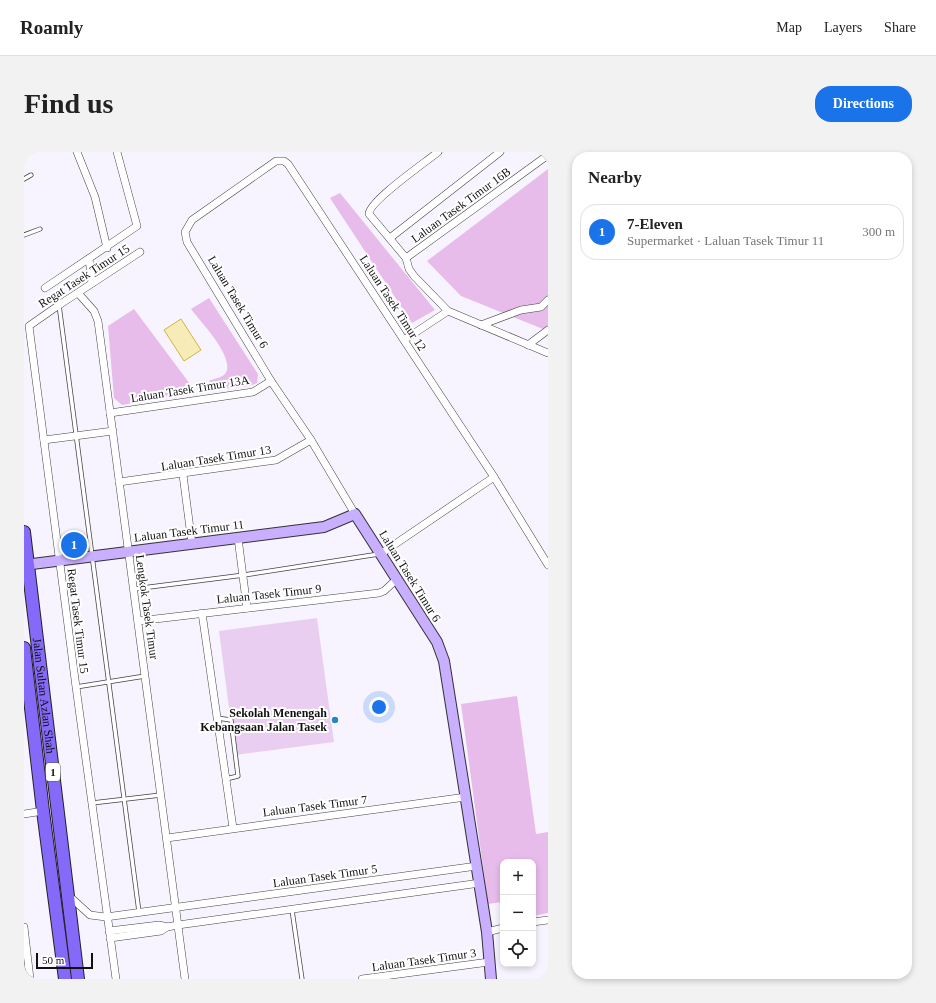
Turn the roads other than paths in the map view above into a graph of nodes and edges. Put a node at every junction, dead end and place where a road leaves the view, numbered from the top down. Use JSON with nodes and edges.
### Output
{"nodes":[{"id":1,"x":77,"y":152,"type":"edge"},
{"id":2,"x":117,"y":152,"type":"edge"},
{"id":3,"x":438,"y":152,"type":"edge"},
{"id":4,"x":500,"y":152,"type":"edge"},
{"id":5,"x":548,"y":155,"type":"edge"},
{"id":6,"x":31,"y":175,"type":"dead end"},
{"id":7,"x":24,"y":179,"type":"edge"},
{"id":8,"x":40,"y":229,"type":"dead end"},
{"id":9,"x":185,"y":232,"type":"joint"},
{"id":10,"x":24,"y":235,"type":"edge"},
{"id":11,"x":390,"y":238,"type":"junction"},
{"id":12,"x":107,"y":248,"type":"junction"},
{"id":13,"x":140,"y":252,"type":"dead end"},
{"id":14,"x":406,"y":258,"type":"junction"},
{"id":15,"x":90,"y":259,"type":"junction"},
{"id":16,"x":92,"y":283,"type":"junction"},
{"id":17,"x":45,"y":288,"type":"dead end"},
{"id":18,"x":78,"y":293,"type":"junction"},
{"id":19,"x":548,"y":300,"type":"edge"},
{"id":20,"x":59,"y":305,"type":"junction"},
{"id":21,"x":448,"y":311,"type":"junction"},
{"id":22,"x":27,"y":325,"type":"edge"},
{"id":23,"x":481,"y":325,"type":"junction"},
{"id":24,"x":548,"y":330,"type":"edge"},
{"id":25,"x":404,"y":340,"type":"junction"},
{"id":26,"x":528,"y":345,"type":"junction"},
{"id":27,"x":548,"y":354,"type":"edge"},
{"id":28,"x":271,"y":381,"type":"junction"},
{"id":29,"x":110,"y":412,"type":"junction"},
{"id":30,"x":113,"y":431,"type":"junction"},
{"id":31,"x":76,"y":436,"type":"junction"},
{"id":32,"x":44,"y":440,"type":"junction"},
{"id":33,"x":311,"y":440,"type":"junction"},
{"id":34,"x":183,"y":474,"type":"junction"},
{"id":35,"x":494,"y":477,"type":"junction"},
{"id":36,"x":119,"y":482,"type":"junction"},
{"id":37,"x":355,"y":514,"type":"junction"},
{"id":38,"x":24,"y":532,"type":"edge"},
{"id":39,"x":238,"y":538,"type":"junction"},
{"id":40,"x":192,"y":544,"type":"junction"},
{"id":41,"x":129,"y":552,"type":"junction"},
{"id":42,"x":382,"y":553,"type":"junction"},
{"id":43,"x":92,"y":556,"type":"junction"},
{"id":44,"x":59,"y":561,"type":"junction"},
{"id":45,"x":26,"y":565,"type":"edge"},
{"id":46,"x":548,"y":565,"type":"edge"},
{"id":47,"x":244,"y":575,"type":"junction"},
{"id":48,"x":397,"y":579,"type":"junction"},
{"id":49,"x":134,"y":589,"type":"junction"},
{"id":50,"x":247,"y":608,"type":"junction"},
{"id":51,"x":202,"y":613,"type":"junction"},
{"id":52,"x":138,"y":621,"type":"junction"},
{"id":53,"x":24,"y":648,"type":"edge"},
{"id":54,"x":145,"y":676,"type":"junction"},
{"id":55,"x":108,"y":683,"type":"junction"},
{"id":56,"x":76,"y":687,"type":"junction"},
{"id":57,"x":217,"y":718,"type":"junction"},
{"id":58,"x":226,"y":779,"type":"junction"},
{"id":59,"x":161,"y":794,"type":"junction"},
{"id":60,"x":466,"y":798,"type":"junction"},
{"id":61,"x":124,"y":799,"type":"junction"},
{"id":62,"x":91,"y":803,"type":"junction"},
{"id":63,"x":43,"y":811,"type":"junction"},
{"id":64,"x":24,"y":814,"type":"edge"},
{"id":65,"x":233,"y":828,"type":"junction"},
{"id":66,"x":167,"y":838,"type":"junction"},
{"id":67,"x":477,"y":866,"type":"junction"},
{"id":68,"x":480,"y":884,"type":"junction"},
{"id":69,"x":68,"y":895,"type":"junction"},
{"id":70,"x":176,"y":908,"type":"junction"},
{"id":71,"x":292,"y":910,"type":"junction"},
{"id":72,"x":139,"y":912,"type":"junction"},
{"id":73,"x":106,"y":917,"type":"junction"},
{"id":74,"x":548,"y":920,"type":"edge"},
{"id":75,"x":536,"y":922,"type":"edge"},
{"id":76,"x":178,"y":925,"type":"junction"},
{"id":77,"x":24,"y":927,"type":"edge"},
{"id":78,"x":500,"y":929,"type":"edge"},
{"id":79,"x":487,"y":932,"type":"junction"},
{"id":80,"x":109,"y":934,"type":"junction"},
{"id":81,"x":489,"y":962,"type":"junction"},
{"id":82,"x":30,"y":979,"type":"edge"},
{"id":83,"x":65,"y":979,"type":"edge"},
{"id":84,"x":78,"y":979,"type":"edge"},
{"id":85,"x":116,"y":979,"type":"edge"},
{"id":86,"x":185,"y":979,"type":"edge"},
{"id":87,"x":302,"y":979,"type":"edge"},
{"id":88,"x":362,"y":979,"type":"edge"},
{"id":89,"x":491,"y":979,"type":"edge"}],
"edges":[{"from":1,"to":12,"type":"street"},
{"from":2,"to":12,"type":"street"},
{"from":3,"to":11,"type":"street"},
{"from":4,"to":11,"type":"street"},
{"from":5,"to":14,"type":"street","name":"Laluan Tasek Timur 16B"},
{"from":6,"to":7,"type":"lane"},
{"from":8,"to":10,"type":"lane"},
{"from":9,"to":25,"type":"street","name":"Laluan Tasek Timur 12"},
{"from":9,"to":28,"type":"street","name":"Laluan Tasek Timur 6"},
{"from":11,"to":14,"type":"street"},
{"from":12,"to":15,"type":"street"},
{"from":13,"to":16,"type":"street","name":"Regat Tasek Timur 15"},
{"from":14,"to":21,"type":"street"},
{"from":15,"to":16,"type":"street"},
{"from":15,"to":17,"type":"street"},
{"from":16,"to":18,"type":"street","name":"Regat Tasek Timur 15"},
{"from":18,"to":20,"type":"street","name":"Regat Tasek Timur 15"},
{"from":18,"to":29,"type":"street","name":"Lengkok Tasek Timur"},
{"from":19,"to":23,"type":"street"},
{"from":20,"to":22,"type":"street","name":"Regat Tasek Timur 15"},
{"from":20,"to":31,"type":"lane"},
{"from":21,"to":23,"type":"street"},
{"from":21,"to":25,"type":"street"},
{"from":22,"to":32,"type":"street","name":"Regat Tasek Timur 15"},
{"from":23,"to":26,"type":"street"},
{"from":24,"to":26,"type":"street"},
{"from":25,"to":35,"type":"street","name":"Laluan Tasek Timur 12"},
{"from":26,"to":27,"type":"street"},
{"from":28,"to":29,"type":"street","name":"Laluan Tasek Timur 13A"},
{"from":28,"to":33,"type":"street","name":"Laluan Tasek Timur 6"},
{"from":29,"to":30,"type":"street","name":"Lengkok Tasek Timur"},
{"from":30,"to":31,"type":"street"},
{"from":30,"to":36,"type":"street","name":"Lengkok Tasek Timur"},
{"from":31,"to":32,"type":"street"},
{"from":31,"to":43,"type":"lane"},
{"from":32,"to":44,"type":"street","name":"Regat Tasek Timur 15"},
{"from":33,"to":34,"type":"street","name":"Laluan Tasek Timur 13"},
{"from":33,"to":37,"type":"street","name":"Laluan Tasek Timur 6"},
{"from":34,"to":36,"type":"street","name":"Laluan Tasek Timur 13"},
{"from":34,"to":40,"type":"street"},
{"from":35,"to":42,"type":"street"},
{"from":35,"to":46,"type":"street","name":"Laluan Tasek Timur 12"},
{"from":36,"to":41,"type":"street","name":"Lengkok Tasek Timur"},
{"from":37,"to":39,"type":"street","name":"Laluan Tasek Timur 11"},
{"from":37,"to":42,"type":"street","name":"Laluan Tasek Timur 6"},
{"from":38,"to":45,"type":"main road","name":"Jalan Sultan Azlan Shah","number":"1"},
{"from":39,"to":40,"type":"street","name":"Laluan Tasek Timur 11"},
{"from":39,"to":47,"type":"street"},
{"from":40,"to":41,"type":"street","name":"Laluan Tasek Timur 11"},
{"from":41,"to":43,"type":"street","name":"Laluan Tasek Timur 11"},
{"from":41,"to":49,"type":"street","name":"Lengkok Tasek Timur"},
{"from":42,"to":47,"type":"lane"},
{"from":42,"to":48,"type":"street","name":"Laluan Tasek Timur 6"},
{"from":43,"to":44,"type":"street","name":"Laluan Tasek Timur 11"},
{"from":43,"to":55,"type":"lane"},
{"from":44,"to":45,"type":"street","name":"Laluan Tasek Timur 11"},
{"from":44,"to":56,"type":"street","name":"Regat Tasek Timur 15"},
{"from":45,"to":69,"type":"main road","name":"Jalan Sultan Azlan Shah","number":"1"},
{"from":47,"to":49,"type":"lane"},
{"from":47,"to":50,"type":"street"},
{"from":48,"to":50,"type":"street","name":"Laluan Tasek Timur 9"},
{"from":48,"to":60,"type":"street","name":"Laluan Tasek Timur 6"},
{"from":49,"to":52,"type":"street","name":"Lengkok Tasek Timur"},
{"from":50,"to":51,"type":"street","name":"Laluan Tasek Timur 9"},
{"from":51,"to":52,"type":"street","name":"Laluan Tasek Timur 9"},
{"from":51,"to":57,"type":"street"},
{"from":52,"to":54,"type":"street","name":"Lengkok Tasek Timur"},
{"from":53,"to":63,"type":"main road","name":"Jalan Sultan Azlan Shah","number":"1"},
{"from":54,"to":55,"type":"lane"},
{"from":54,"to":59,"type":"street","name":"Lengkok Tasek Timur"},
{"from":55,"to":56,"type":"lane"},
{"from":55,"to":61,"type":"lane"},
{"from":56,"to":62,"type":"street","name":"Regat Tasek Timur 15"},
{"from":57,"to":58,"type":"street"},
{"from":57,"to":58,"type":"lane"},
{"from":58,"to":65,"type":"street"},
{"from":59,"to":61,"type":"lane"},
{"from":59,"to":66,"type":"street","name":"Lengkok Tasek Timur"},
{"from":60,"to":65,"type":"street","name":"Laluan Tasek Timur 7"},
{"from":60,"to":67,"type":"street","name":"Laluan Tasek Timur 6"},
{"from":61,"to":62,"type":"lane"},
{"from":61,"to":72,"type":"lane"},
{"from":62,"to":73,"type":"street","name":"Regat Tasek Timur 15"},
{"from":63,"to":64,"type":"street"},
{"from":63,"to":83,"type":"main road","name":"Jalan Sultan Azlan Shah","number":"1"},
{"from":65,"to":66,"type":"street","name":"Laluan Tasek Timur 7"},
{"from":66,"to":70,"type":"street","name":"Lengkok Tasek Timur"},
{"from":67,"to":68,"type":"street","name":"Laluan Tasek Timur 6"},
{"from":67,"to":70,"type":"street","name":"Laluan Tasek Timur 5"},
{"from":68,"to":71,"type":"street"},
{"from":68,"to":79,"type":"street","name":"Laluan Tasek Timur 6"},
{"from":69,"to":73,"type":"street"},
{"from":69,"to":84,"type":"main road","name":"Jalan Sultan Azlan Shah","number":"1"},
{"from":70,"to":72,"type":"street"},
{"from":70,"to":76,"type":"street","name":"Lengkok Tasek Timur"},
{"from":71,"to":76,"type":"street"},
{"from":71,"to":87,"type":"lane"},
{"from":72,"to":73,"type":"street"},
{"from":73,"to":80,"type":"street","name":"Regat Tasek Timur 15"},
{"from":74,"to":75,"type":"street"},
{"from":76,"to":80,"type":"street"},
{"from":76,"to":86,"type":"street","name":"Lengkok Tasek Timur"},
{"from":77,"to":82,"type":"street"},
{"from":78,"to":79,"type":"street"},
{"from":79,"to":81,"type":"street","name":"Laluan Tasek Timur 6"},
{"from":80,"to":85,"type":"street","name":"Regat Tasek Timur 15"},
{"from":81,"to":88,"type":"street","name":"Laluan Tasek Timur 3"},
{"from":81,"to":89,"type":"street","name":"Laluan Tasek Timur 6"}]}
